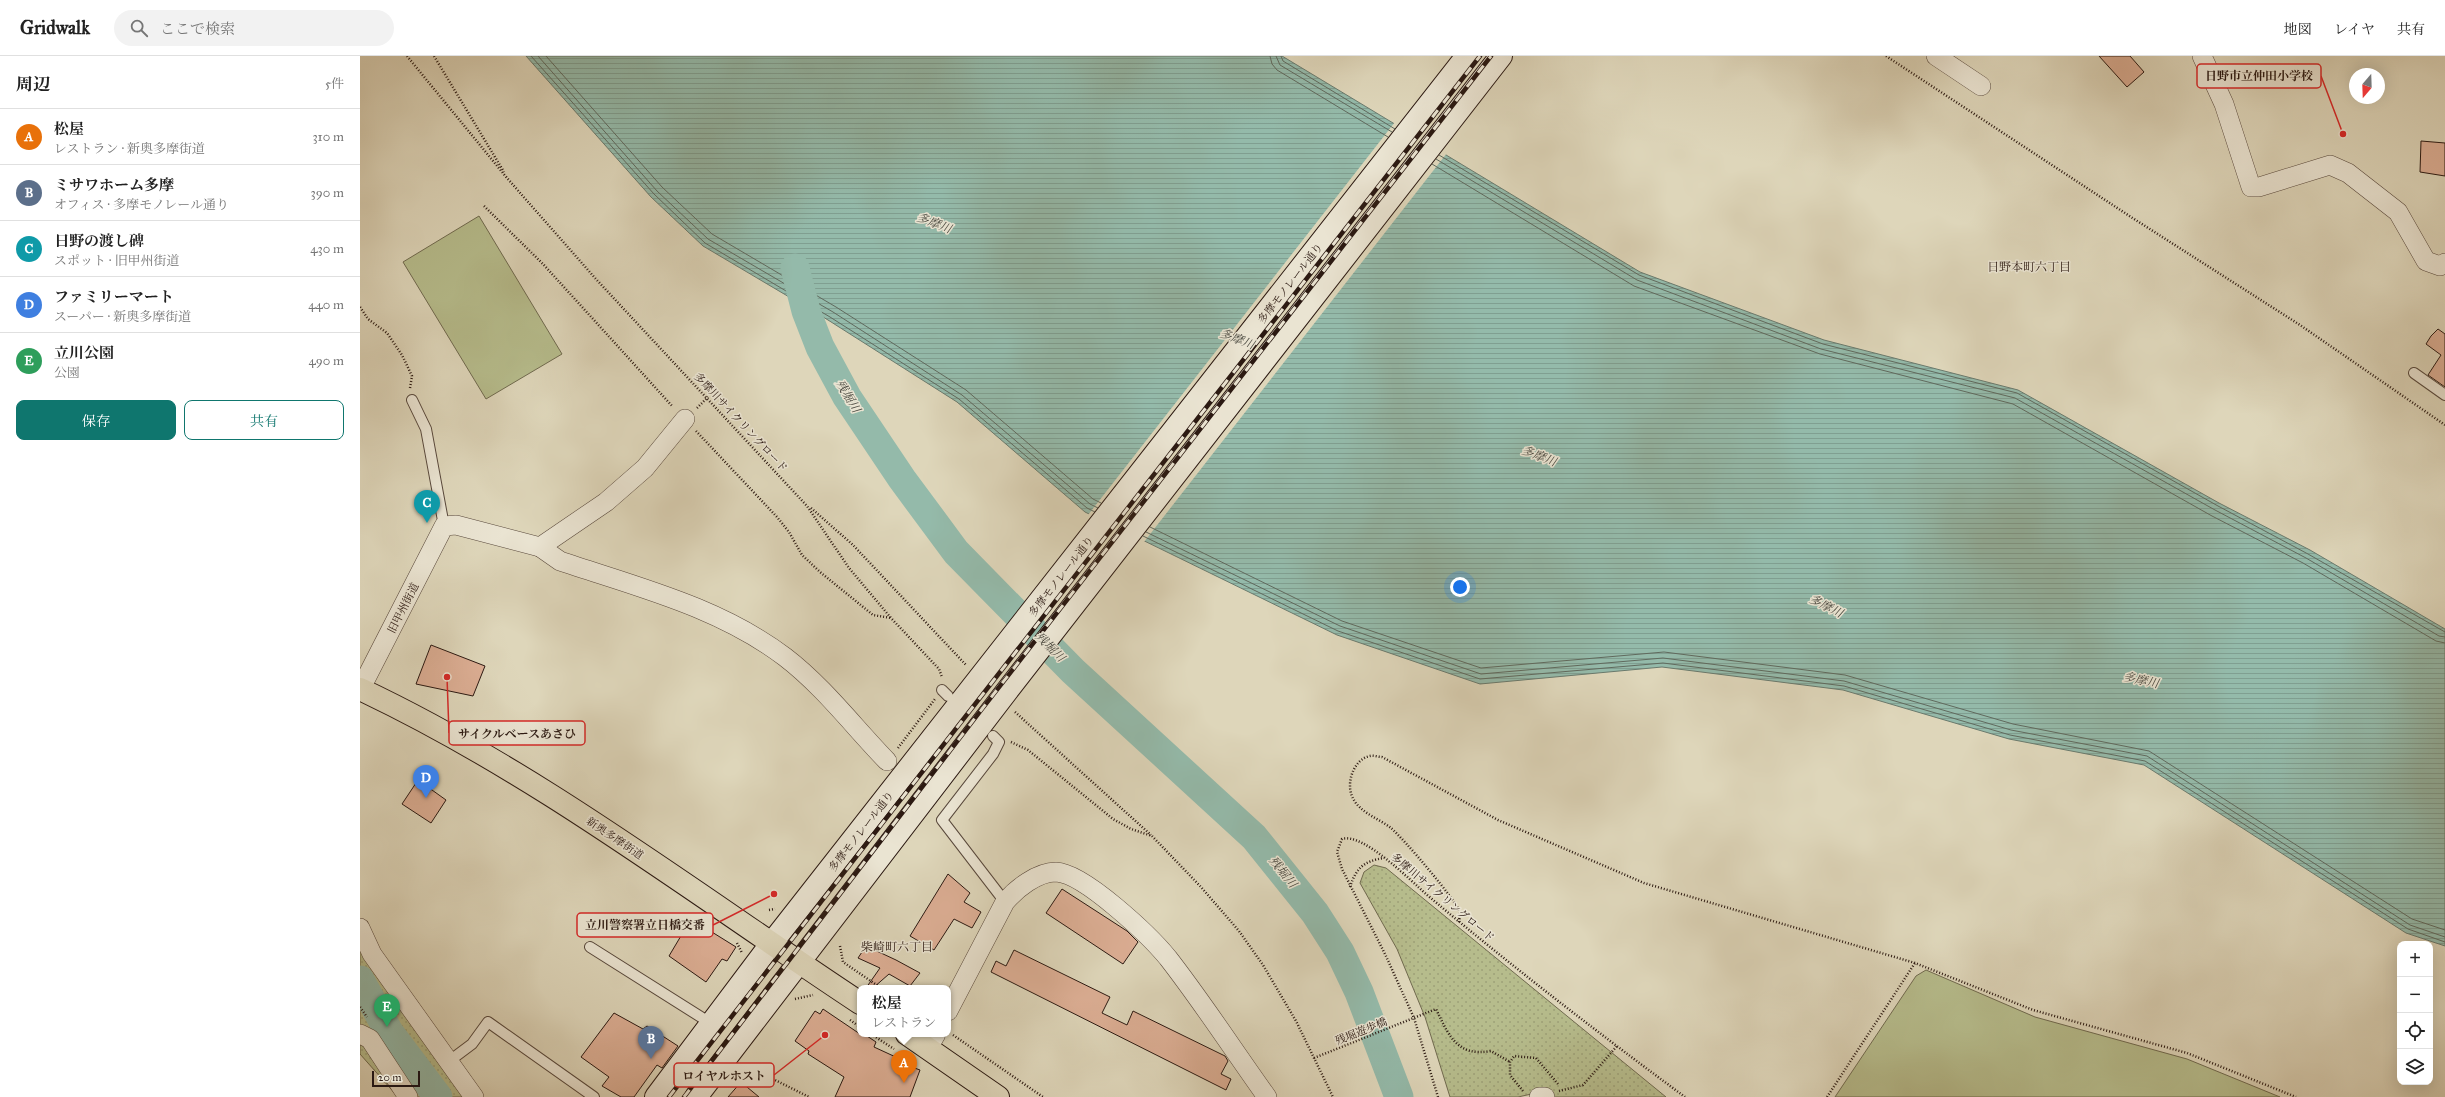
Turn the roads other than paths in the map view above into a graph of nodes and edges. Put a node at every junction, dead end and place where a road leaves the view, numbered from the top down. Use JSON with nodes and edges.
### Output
{"nodes":[{"id":1,"x":1467,"y":56,"type":"edge"},
{"id":2,"x":1501,"y":56,"type":"edge"},
{"id":3,"x":1936,"y":56,"type":"edge"},
{"id":4,"x":2202,"y":56,"type":"edge"},
{"id":5,"x":1981,"y":86,"type":"dead end"},
{"id":6,"x":2445,"y":263,"type":"edge"},
{"id":7,"x":2414,"y":373,"type":"dead end"},
{"id":8,"x":2445,"y":395,"type":"edge"},
{"id":9,"x":412,"y":400,"type":"road end"},
{"id":10,"x":685,"y":420,"type":"dead end"},
{"id":11,"x":444,"y":526,"type":"junction"},
{"id":12,"x":540,"y":547,"type":"junction"},
{"id":13,"x":360,"y":689,"type":"edge"},
{"id":14,"x":996,"y":739,"type":"road end"},
{"id":15,"x":887,"y":762,"type":"road end"},
{"id":16,"x":1005,"y":902,"type":"junction"},
{"id":17,"x":360,"y":928,"type":"edge"},
{"id":18,"x":772,"y":944,"type":"junction"},
{"id":19,"x":590,"y":948,"type":"dead end"},
{"id":20,"x":799,"y":963,"type":"junction"},
{"id":21,"x":857,"y":1001,"type":"edge"},
{"id":22,"x":951,"y":1005,"type":"edge"},
{"id":23,"x":712,"y":1024,"type":"junction"},
{"id":24,"x":360,"y":1034,"type":"edge"},
{"id":25,"x":918,"y":1037,"type":"edge"},
{"id":26,"x":932,"y":1041,"type":"edge"},
{"id":27,"x":448,"y":1062,"type":"junction"},
{"id":28,"x":408,"y":1097,"type":"edge"},
{"id":29,"x":474,"y":1097,"type":"edge"},
{"id":30,"x":594,"y":1097,"type":"edge"},
{"id":31,"x":656,"y":1097,"type":"edge"},
{"id":32,"x":696,"y":1097,"type":"edge"},
{"id":33,"x":998,"y":1097,"type":"edge"},
{"id":34,"x":1267,"y":1097,"type":"edge"}],
"edges":[{"from":1,"to":18,"type":"main road","name":"多摩モノレール通り"},
{"from":2,"to":20,"type":"main road"},
{"from":3,"to":5,"type":"street"},
{"from":4,"to":6,"type":"street"},
{"from":7,"to":8,"type":"lane"},
{"from":9,"to":11,"type":"lane"},
{"from":10,"to":12,"type":"street"},
{"from":11,"to":12,"type":"street"},
{"from":11,"to":13,"type":"street","name":"旧甲州街道"},
{"from":12,"to":15,"type":"street"},
{"from":13,"to":18,"type":"main road","name":"新奥多摩街道"},
{"from":14,"to":16,"type":"lane"},
{"from":16,"to":22,"type":"street"},
{"from":16,"to":34,"type":"street"},
{"from":17,"to":27,"type":"street"},
{"from":18,"to":20,"type":"main road","name":"新奥多摩街道"},
{"from":18,"to":23,"type":"main road","name":"多摩モノレール通り"},
{"from":19,"to":23,"type":"lane"},
{"from":20,"to":21,"type":"main road","name":"新奥多摩街道"},
{"from":20,"to":32,"type":"main road"},
{"from":23,"to":31,"type":"main road","name":"多摩モノレール通り"},
{"from":24,"to":28,"type":"street"},
{"from":25,"to":26,"type":"main road"},
{"from":26,"to":33,"type":"main road"},
{"from":27,"to":29,"type":"street"},
{"from":27,"to":30,"type":"lane"}]}
